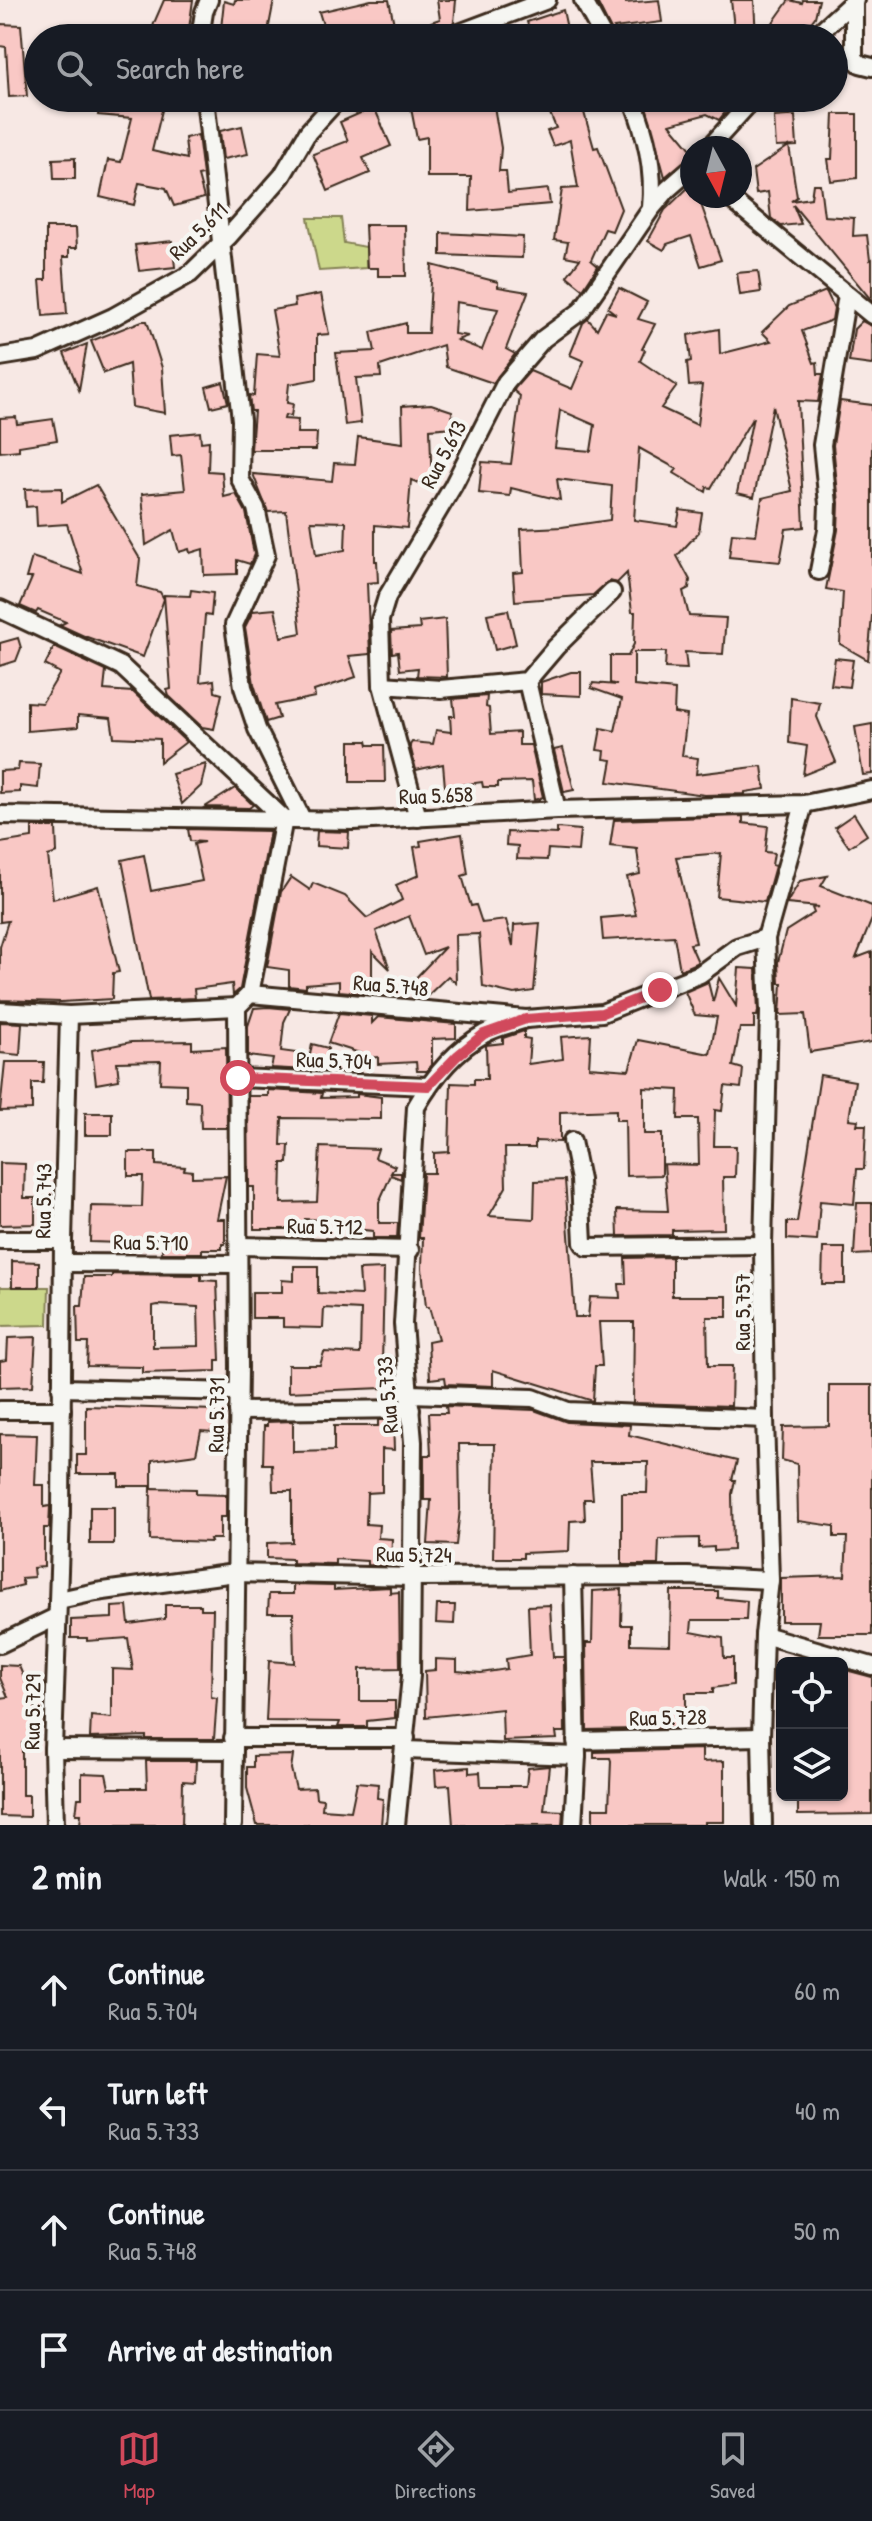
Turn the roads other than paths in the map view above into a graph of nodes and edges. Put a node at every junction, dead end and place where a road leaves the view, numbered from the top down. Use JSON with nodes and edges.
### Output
{"nodes":[{"id":1,"x":209,"y":0,"type":"edge"},
{"id":2,"x":547,"y":0,"type":"edge"},
{"id":3,"x":583,"y":0,"type":"edge"},
{"id":4,"x":855,"y":1,"type":"edge"},
{"id":5,"x":202,"y":24,"type":"edge"},
{"id":6,"x":483,"y":24,"type":"edge"},
{"id":7,"x":596,"y":24,"type":"edge"},
{"id":8,"x":829,"y":24,"type":"edge"},
{"id":9,"x":872,"y":67,"type":"edge"},
{"id":10,"x":206,"y":112,"type":"edge"},
{"id":11,"x":326,"y":112,"type":"edge"},
{"id":12,"x":637,"y":112,"type":"edge"},
{"id":13,"x":741,"y":112,"type":"edge"},
{"id":14,"x":720,"y":136,"type":"edge"},
{"id":15,"x":680,"y":179,"type":"edge"},
{"id":16,"x":742,"y":208,"type":"edge"},
{"id":17,"x":651,"y":209,"type":"junction"},
{"id":18,"x":219,"y":245,"type":"junction"},
{"id":19,"x":847,"y":295,"type":"junction"},
{"id":20,"x":872,"y":315,"type":"edge"},
{"id":21,"x":0,"y":357,"type":"edge"},
{"id":22,"x":819,"y":571,"type":"dead end"},
{"id":23,"x":612,"y":592,"type":"dead end"},
{"id":24,"x":0,"y":609,"type":"edge"},
{"id":25,"x":527,"y":681,"type":"junction"},
{"id":26,"x":382,"y":685,"type":"junction"},
{"id":27,"x":872,"y":790,"type":"edge"},
{"id":28,"x":804,"y":804,"type":"junction"},
{"id":29,"x":557,"y":810,"type":"junction"},
{"id":30,"x":0,"y":815,"type":"edge"},
{"id":31,"x":418,"y":818,"type":"junction"},
{"id":32,"x":284,"y":819,"type":"junction"},
{"id":33,"x":302,"y":819,"type":"junction"},
{"id":34,"x":766,"y":938,"type":"junction"},
{"id":35,"x":250,"y":994,"type":"junction"},
{"id":36,"x":237,"y":1007,"type":"junction"},
{"id":37,"x":0,"y":1011,"type":"edge"},
{"id":38,"x":69,"y":1015,"type":"junction"},
{"id":39,"x":526,"y":1019,"type":"junction"},
{"id":40,"x":238,"y":1078,"type":"junction"},
{"id":41,"x":428,"y":1086,"type":"junction"},
{"id":42,"x":572,"y":1141,"type":"dead end"},
{"id":43,"x":0,"y":1240,"type":"edge"},
{"id":44,"x":63,"y":1240,"type":"junction"},
{"id":45,"x":763,"y":1245,"type":"junction"},
{"id":46,"x":239,"y":1246,"type":"junction"},
{"id":47,"x":410,"y":1250,"type":"junction"},
{"id":48,"x":64,"y":1263,"type":"junction"},
{"id":49,"x":238,"y":1264,"type":"junction"},
{"id":50,"x":61,"y":1388,"type":"junction"},
{"id":51,"x":238,"y":1392,"type":"junction"},
{"id":52,"x":411,"y":1401,"type":"junction"},
{"id":53,"x":0,"y":1410,"type":"edge"},
{"id":54,"x":62,"y":1410,"type":"junction"},
{"id":55,"x":238,"y":1411,"type":"junction"},
{"id":56,"x":765,"y":1419,"type":"junction"},
{"id":57,"x":235,"y":1573,"type":"junction"},
{"id":58,"x":573,"y":1576,"type":"junction"},
{"id":59,"x":413,"y":1577,"type":"junction"},
{"id":60,"x":770,"y":1580,"type":"junction"},
{"id":61,"x":58,"y":1608,"type":"junction"},
{"id":62,"x":764,"y":1635,"type":"junction"},
{"id":63,"x":0,"y":1644,"type":"edge"},
{"id":64,"x":872,"y":1666,"type":"edge"},
{"id":65,"x":761,"y":1737,"type":"junction"},
{"id":66,"x":234,"y":1744,"type":"junction"},
{"id":67,"x":405,"y":1744,"type":"junction"},
{"id":68,"x":53,"y":1749,"type":"junction"},
{"id":69,"x":577,"y":1749,"type":"junction"},
{"id":70,"x":55,"y":1825,"type":"edge"},
{"id":71,"x":233,"y":1825,"type":"edge"},
{"id":72,"x":396,"y":1825,"type":"edge"},
{"id":73,"x":573,"y":1825,"type":"edge"},
{"id":74,"x":763,"y":1825,"type":"edge"}],
"edges":[{"from":1,"to":5,"type":"street"},
{"from":2,"to":6,"type":"street"},
{"from":3,"to":7,"type":"street"},
{"from":4,"to":8,"type":"street"},
{"from":4,"to":9,"type":"street"},
{"from":10,"to":18,"type":"street"},
{"from":11,"to":18,"type":"street","name":"Rua 5.611"},
{"from":12,"to":17,"type":"street"},
{"from":13,"to":14,"type":"street"},
{"from":15,"to":17,"type":"street","name":"Rua 5.613"},
{"from":16,"to":19,"type":"street"},
{"from":17,"to":26,"type":"street","name":"Rua 5.613"},
{"from":18,"to":21,"type":"street","name":"Rua 5.611"},
{"from":18,"to":33,"type":"street"},
{"from":19,"to":20,"type":"street"},
{"from":19,"to":22,"type":"street"},
{"from":23,"to":25,"type":"street"},
{"from":24,"to":32,"type":"street"},
{"from":25,"to":26,"type":"street"},
{"from":25,"to":29,"type":"street"},
{"from":26,"to":31,"type":"street","name":"Rua 5.613"},
{"from":27,"to":28,"type":"street","name":"Rua 5.658"},
{"from":28,"to":29,"type":"street","name":"Rua 5.658"},
{"from":28,"to":34,"type":"street","name":"Rua 5.757"},
{"from":29,"to":31,"type":"street","name":"Rua 5.658"},
{"from":30,"to":32,"type":"street","name":"Rua 5.658"},
{"from":31,"to":33,"type":"street","name":"Rua 5.658"},
{"from":32,"to":33,"type":"street","name":"Rua 5.658"},
{"from":32,"to":35,"type":"street"},
{"from":34,"to":39,"type":"street","name":"Rua 5.748"},
{"from":34,"to":45,"type":"street","name":"Rua 5.757"},
{"from":35,"to":36,"type":"street"},
{"from":35,"to":39,"type":"street","name":"Rua 5.748"},
{"from":36,"to":38,"type":"street"},
{"from":36,"to":40,"type":"street","name":"Rua 5.731"},
{"from":37,"to":38,"type":"street"},
{"from":38,"to":44,"type":"street","name":"Rua 5.743"},
{"from":39,"to":41,"type":"street","name":"Rua 5.733"},
{"from":40,"to":41,"type":"street","name":"Rua 5.704"},
{"from":40,"to":46,"type":"street","name":"Rua 5.731"},
{"from":41,"to":47,"type":"street","name":"Rua 5.733"},
{"from":42,"to":45,"type":"street"},
{"from":43,"to":44,"type":"street"},
{"from":44,"to":48,"type":"street","name":"Rua 5.743"},
{"from":45,"to":56,"type":"street","name":"Rua 5.757"},
{"from":46,"to":47,"type":"street","name":"Rua 5.712"},
{"from":46,"to":49,"type":"street","name":"Rua 5.731"},
{"from":47,"to":52,"type":"street","name":"Rua 5.733"},
{"from":48,"to":49,"type":"street","name":"Rua 5.710"},
{"from":48,"to":50,"type":"street","name":"Rua 5.743"},
{"from":49,"to":51,"type":"street","name":"Rua 5.731"},
{"from":50,"to":51,"type":"street"},
{"from":50,"to":54,"type":"street","name":"Rua 5.743"},
{"from":51,"to":55,"type":"street","name":"Rua 5.731"},
{"from":52,"to":55,"type":"street"},
{"from":52,"to":56,"type":"street"},
{"from":52,"to":59,"type":"street","name":"Rua 5.733"},
{"from":53,"to":54,"type":"street"},
{"from":54,"to":61,"type":"street","name":"Rua 5.729"},
{"from":55,"to":57,"type":"street","name":"Rua 5.731"},
{"from":56,"to":60,"type":"street","name":"Rua 5.757"},
{"from":57,"to":59,"type":"street","name":"Rua 5.724"},
{"from":57,"to":61,"type":"street","name":"Rua 5.724"},
{"from":57,"to":66,"type":"street","name":"Rua 5.731"},
{"from":58,"to":59,"type":"street","name":"Rua 5.724"},
{"from":58,"to":60,"type":"street","name":"Rua 5.724"},
{"from":58,"to":69,"type":"street"},
{"from":59,"to":67,"type":"street","name":"Rua 5.733"},
{"from":60,"to":62,"type":"street","name":"Rua 5.757"},
{"from":61,"to":63,"type":"street","name":"Rua 5.724"},
{"from":61,"to":68,"type":"street","name":"Rua 5.729"},
{"from":62,"to":64,"type":"street"},
{"from":62,"to":65,"type":"street","name":"Rua 5.757"},
{"from":65,"to":69,"type":"street","name":"Rua 5.728"},
{"from":65,"to":74,"type":"street","name":"Rua 5.757"},
{"from":66,"to":67,"type":"street","name":"Rua 5.728"},
{"from":66,"to":68,"type":"street","name":"Rua 5.728"},
{"from":66,"to":71,"type":"street","name":"Rua 5.731"},
{"from":67,"to":69,"type":"street","name":"Rua 5.728"},
{"from":67,"to":72,"type":"street","name":"Rua 5.733"},
{"from":68,"to":70,"type":"street","name":"Rua 5.729"},
{"from":69,"to":73,"type":"street"}]}
